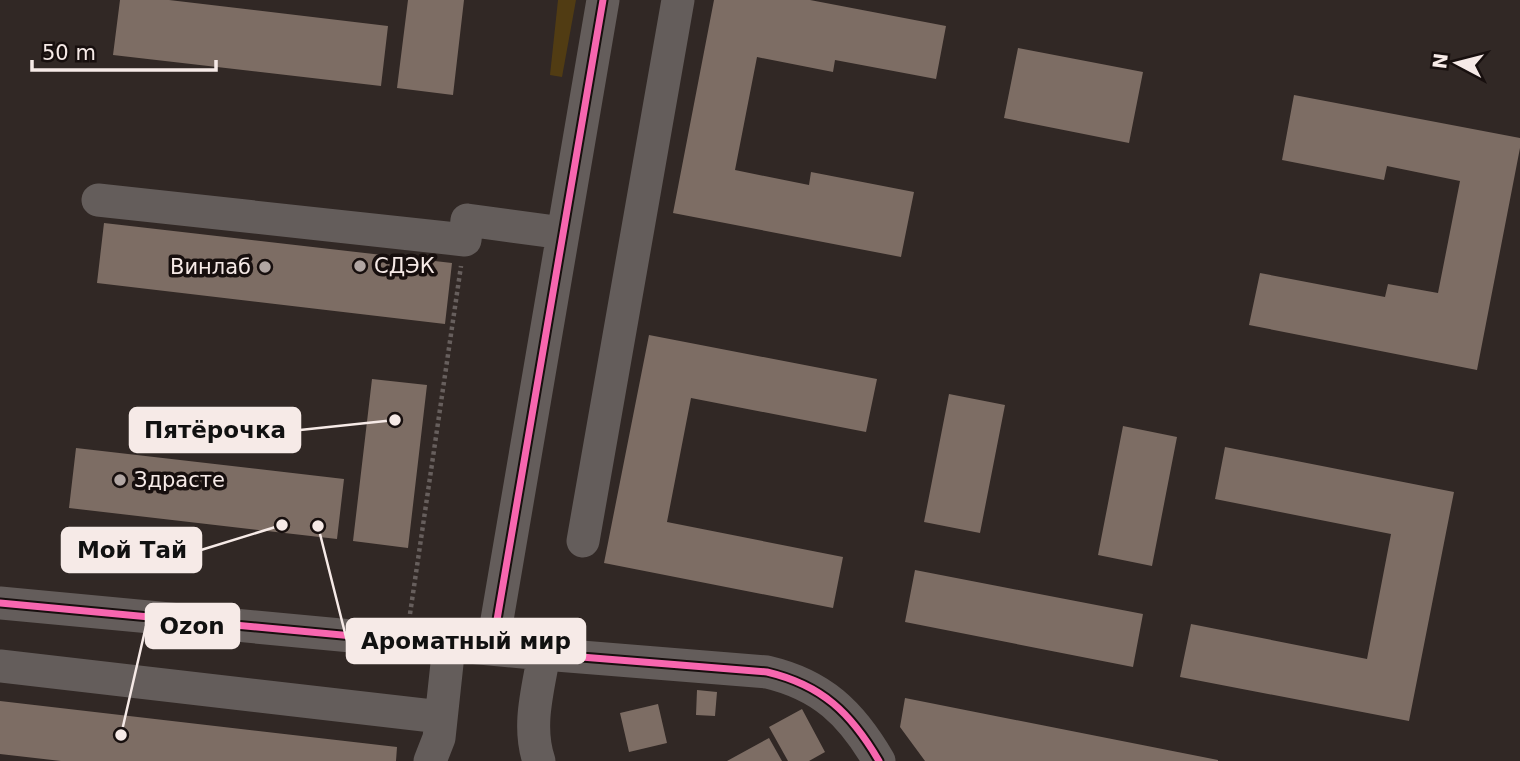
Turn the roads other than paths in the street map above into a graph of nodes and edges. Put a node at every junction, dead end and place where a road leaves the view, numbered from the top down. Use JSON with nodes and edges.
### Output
{"nodes":[{"id":1,"x":603,"y":0,"type":"edge"},
{"id":2,"x":678,"y":0,"type":"edge"},
{"id":3,"x":98,"y":200,"type":"dead end"},
{"id":4,"x":563,"y":233,"type":"junction"},
{"id":5,"x":583,"y":541,"type":"dead end"},
{"id":6,"x":0,"y":603,"type":"edge"},
{"id":7,"x":449,"y":645,"type":"junction"},
{"id":8,"x":492,"y":649,"type":"junction"},
{"id":9,"x":544,"y":654,"type":"junction"},
{"id":10,"x":0,"y":666,"type":"edge"},
{"id":11,"x":441,"y":717,"type":"junction"},
{"id":12,"x":435,"y":760,"type":"edge"},
{"id":13,"x":538,"y":761,"type":"edge"},
{"id":14,"x":879,"y":761,"type":"edge"}],
"edges":[{"from":1,"to":4,"type":"street"},
{"from":2,"to":5,"type":"street"},
{"from":3,"to":4,"type":"street"},
{"from":4,"to":8,"type":"street"},
{"from":6,"to":7,"type":"street"},
{"from":7,"to":8,"type":"street"},
{"from":7,"to":11,"type":"street"},
{"from":8,"to":9,"type":"street"},
{"from":9,"to":13,"type":"street"},
{"from":9,"to":14,"type":"street"},
{"from":10,"to":11,"type":"street"},
{"from":11,"to":12,"type":"street"}]}
